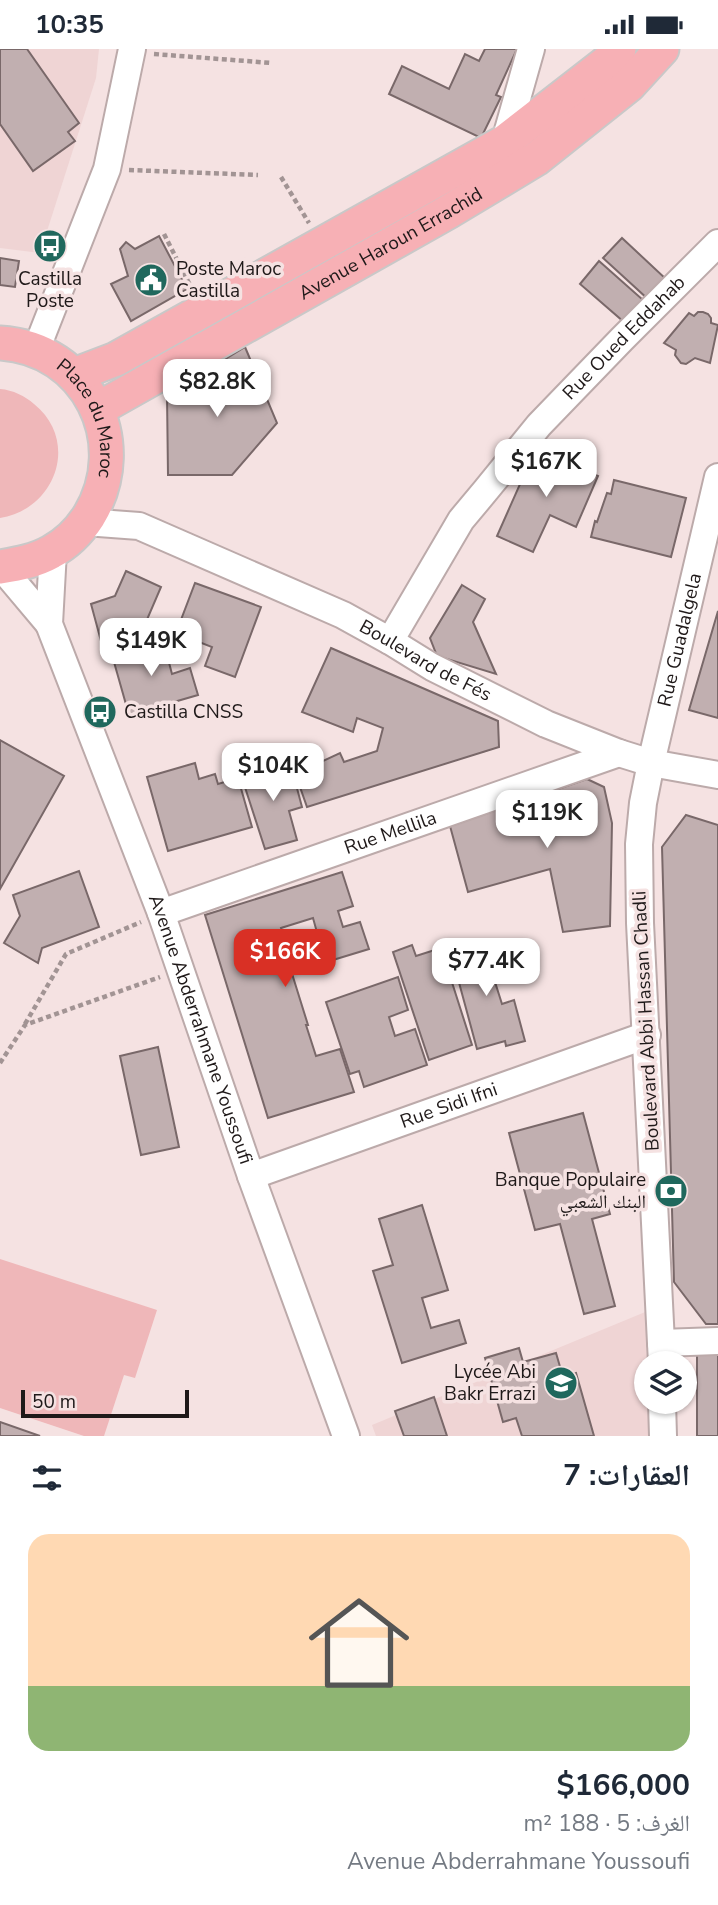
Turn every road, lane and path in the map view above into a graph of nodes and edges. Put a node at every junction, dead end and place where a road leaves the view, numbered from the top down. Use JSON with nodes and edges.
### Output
{"nodes":[{"id":1,"x":531,"y":49,"type":"edge"},
{"id":2,"x":619,"y":49,"type":"edge"},
{"id":3,"x":662,"y":49,"type":"edge"},
{"id":4,"x":132,"y":51,"type":"edge"},
{"id":5,"x":272,"y":63,"type":"dead end"},
{"id":6,"x":503,"y":143,"type":"junction"},
{"id":7,"x":107,"y":169,"type":"junction"},
{"id":8,"x":258,"y":175,"type":"dead end"},
{"id":9,"x":281,"y":177,"type":"dead end"},
{"id":10,"x":500,"y":181,"type":"junction"},
{"id":11,"x":164,"y":234,"type":"dead end"},
{"id":12,"x":718,"y":243,"type":"edge"},
{"id":13,"x":323,"y":244,"type":"junction"},
{"id":14,"x":204,"y":311,"type":"junction"},
{"id":15,"x":0,"y":343,"type":"edge"},
{"id":16,"x":36,"y":350,"type":"junction"},
{"id":17,"x":74,"y":375,"type":"junction"},
{"id":18,"x":98,"y":409,"type":"junction"},
{"id":19,"x":718,"y":477,"type":"edge"},
{"id":20,"x":102,"y":489,"type":"junction"},
{"id":21,"x":85,"y":522,"type":"junction"},
{"id":22,"x":139,"y":526,"type":"junction"},
{"id":23,"x":53,"y":551,"type":"junction"},
{"id":24,"x":0,"y":567,"type":"edge"},
{"id":25,"x":49,"y":624,"type":"junction"},
{"id":26,"x":390,"y":641,"type":"junction"},
{"id":27,"x":619,"y":753,"type":"junction"},
{"id":28,"x":651,"y":763,"type":"junction"},
{"id":29,"x":718,"y":775,"type":"edge"},
{"id":30,"x":161,"y":913,"type":"junction"},
{"id":31,"x":180,"y":970,"type":"junction"},
{"id":32,"x":25,"y":1025,"type":"junction"},
{"id":33,"x":647,"y":1035,"type":"junction"},
{"id":34,"x":3,"y":1053,"type":"edge"},
{"id":35,"x":0,"y":1063,"type":"edge"},
{"id":36,"x":251,"y":1176,"type":"junction"},
{"id":37,"x":718,"y":1341,"type":"edge"},
{"id":38,"x":662,"y":1351,"type":"edge"},
{"id":39,"x":671,"y":1351,"type":"edge"},
{"id":40,"x":662,"y":1414,"type":"edge"},
{"id":41,"x":346,"y":1436,"type":"edge"},
{"id":42,"x":663,"y":1436,"type":"edge"}],
"edges":[{"from":1,"to":6,"type":"street"},
{"from":2,"to":6,"type":"main road","name":"Avenue Haroun Errachid"},
{"from":3,"to":10,"type":"main road","name":"Avenue Haroun Errachid"},
{"from":4,"to":5,"type":"path"},
{"from":4,"to":7,"type":"street"},
{"from":6,"to":10,"type":"street"},
{"from":6,"to":13,"type":"main road","name":"Avenue Haroun Errachid"},
{"from":7,"to":8,"type":"path"},
{"from":7,"to":16,"type":"street"},
{"from":9,"to":13,"type":"path"},
{"from":10,"to":18,"type":"main road","name":"Avenue Haroun Errachid"},
{"from":11,"to":14,"type":"path"},
{"from":12,"to":26,"type":"street","name":"Rue Oued Eddahab"},
{"from":13,"to":14,"type":"main road","name":"Avenue Haroun Errachid"},
{"from":14,"to":17,"type":"main road","name":"Avenue Haroun Errachid"},
{"from":15,"to":16,"type":"main road","name":"Place du Maroc"},
{"from":16,"to":17,"type":"main road","name":"Place du Maroc"},
{"from":17,"to":18,"type":"main road","name":"Place du Maroc"},
{"from":18,"to":20,"type":"main road","name":"Place du Maroc"},
{"from":19,"to":28,"type":"street","name":"Rue Guadalgela"},
{"from":20,"to":21,"type":"main road","name":"Place du Maroc"},
{"from":20,"to":22,"type":"street","name":"Boulevard de Fés"},
{"from":21,"to":22,"type":"street","name":"Boulevard de Fés"},
{"from":21,"to":23,"type":"main road","name":"Place du Maroc"},
{"from":22,"to":26,"type":"street","name":"Boulevard de Fés"},
{"from":23,"to":24,"type":"main road","name":"Place du Maroc"},
{"from":23,"to":25,"type":"street","name":"Avenue Abderrahmane Youssoufi"},
{"from":24,"to":25,"type":"street","name":"Avenue Abderrahmane Youssoufi"},
{"from":25,"to":30,"type":"street","name":"Avenue Abderrahmane Youssoufi"},
{"from":26,"to":27,"type":"street","name":"Boulevard de Fés"},
{"from":27,"to":28,"type":"street","name":"Boulevard de Fés"},
{"from":27,"to":30,"type":"street","name":"Rue Mellila"},
{"from":28,"to":29,"type":"street","name":"Boulevard de Fés"},
{"from":28,"to":33,"type":"street","name":"Boulevard Abbi Hassan Chadli"},
{"from":30,"to":31,"type":"street","name":"Avenue Abderrahmane Youssoufi"},
{"from":30,"to":32,"type":"path"},
{"from":31,"to":32,"type":"path"},
{"from":31,"to":36,"type":"street","name":"Avenue Abderrahmane Youssoufi"},
{"from":32,"to":34,"type":"path"},
{"from":33,"to":36,"type":"street","name":"Rue Sidi Ifni"},
{"from":33,"to":38,"type":"street","name":"Boulevard Abbi Hassan Chadli"},
{"from":34,"to":35,"type":"path"},
{"from":36,"to":41,"type":"street","name":"Avenue Abderrahmane Youssoufi"},
{"from":37,"to":39,"type":"street"},
{"from":40,"to":42,"type":"street"}]}
